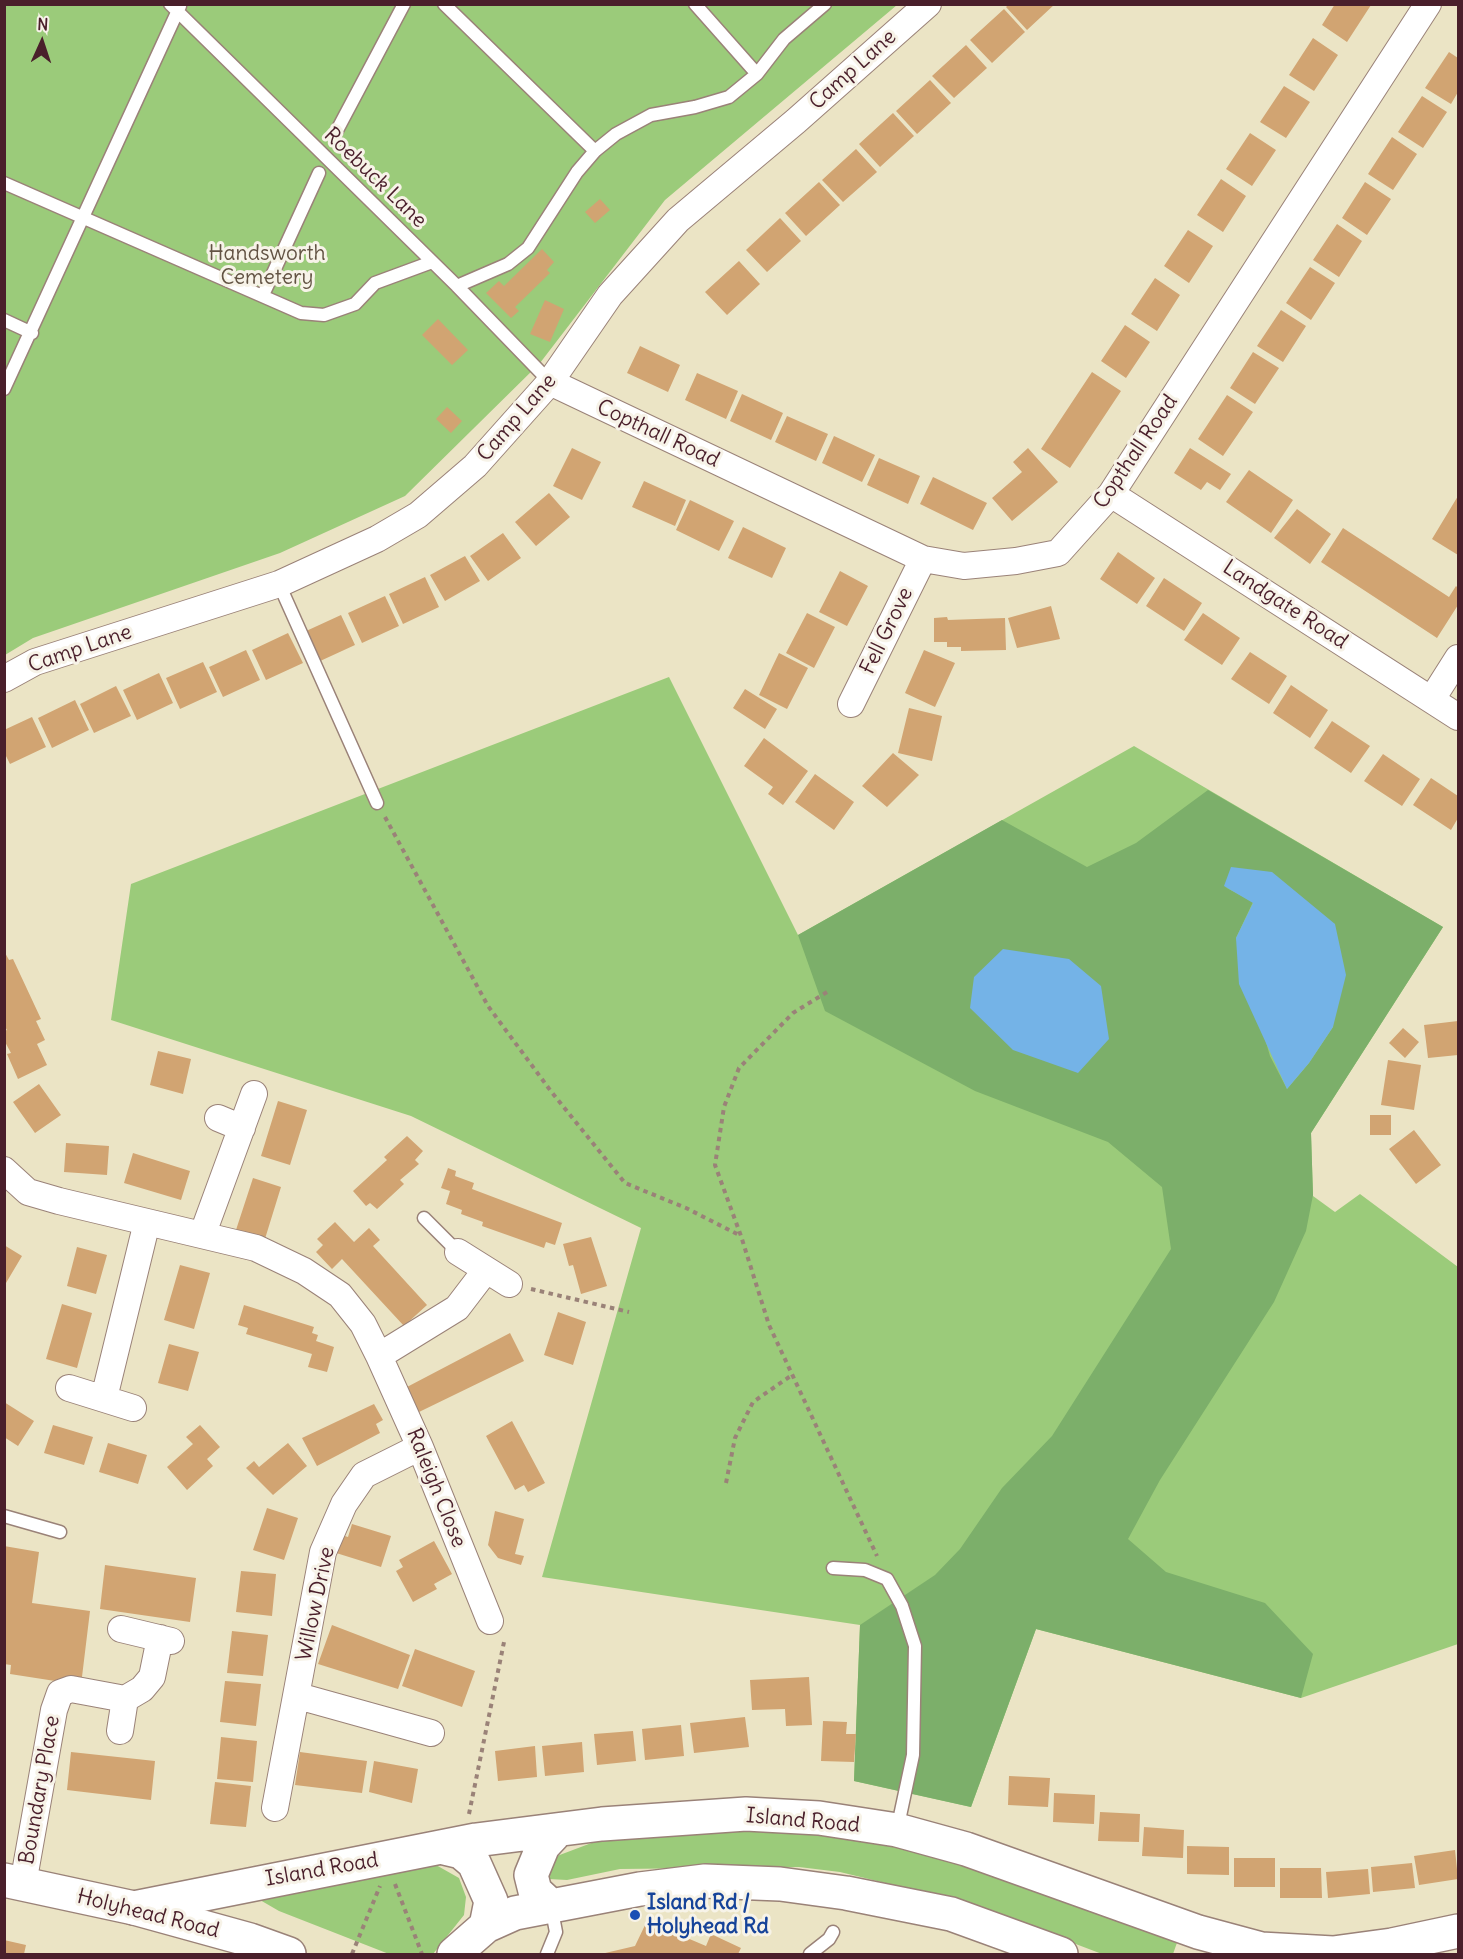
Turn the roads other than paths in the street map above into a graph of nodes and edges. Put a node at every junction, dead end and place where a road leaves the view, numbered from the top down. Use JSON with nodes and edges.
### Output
{"nodes":[{"id":1,"x":404,"y":4,"type":"edge"},
{"id":2,"x":444,"y":4,"type":"edge"},
{"id":3,"x":695,"y":4,"type":"edge"},
{"id":4,"x":825,"y":4,"type":"edge"},
{"id":5,"x":928,"y":4,"type":"edge"},
{"id":6,"x":1428,"y":4,"type":"edge"},
{"id":7,"x":176,"y":7,"type":"edge"},
{"id":8,"x":757,"y":74,"type":"junction"},
{"id":9,"x":333,"y":136,"type":"dead end"},
{"id":10,"x":595,"y":151,"type":"junction"},
{"id":11,"x":319,"y":173,"type":"dead end"},
{"id":12,"x":4,"y":183,"type":"edge"},
{"id":13,"x":83,"y":218,"type":"junction"},
{"id":14,"x":432,"y":261,"type":"junction"},
{"id":15,"x":457,"y":286,"type":"junction"},
{"id":16,"x":263,"y":295,"type":"junction"},
{"id":17,"x":4,"y":320,"type":"edge"},
{"id":18,"x":32,"y":333,"type":"junction"},
{"id":19,"x":550,"y":382,"type":"junction"},
{"id":20,"x":4,"y":389,"type":"edge"},
{"id":21,"x":1111,"y":494,"type":"junction"},
{"id":22,"x":923,"y":559,"type":"junction"},
{"id":23,"x":279,"y":584,"type":"junction"},
{"id":24,"x":1458,"y":657,"type":"edge"},
{"id":25,"x":4,"y":679,"type":"edge"},
{"id":26,"x":1432,"y":699,"type":"junction"},
{"id":27,"x":851,"y":704,"type":"dead end"},
{"id":28,"x":1458,"y":717,"type":"edge"},
{"id":29,"x":377,"y":803,"type":"road end"},
{"id":30,"x":254,"y":1094,"type":"dead end"},
{"id":31,"x":218,"y":1118,"type":"dead end"},
{"id":32,"x":242,"y":1128,"type":"junction"},
{"id":33,"x":4,"y":1170,"type":"edge"},
{"id":34,"x":424,"y":1218,"type":"dead end"},
{"id":35,"x":147,"y":1222,"type":"junction"},
{"id":36,"x":203,"y":1233,"type":"junction"},
{"id":37,"x":458,"y":1252,"type":"joint"},
{"id":38,"x":486,"y":1270,"type":"junction"},
{"id":39,"x":508,"y":1284,"type":"road end"},
{"id":40,"x":379,"y":1356,"type":"junction"},
{"id":41,"x":69,"y":1388,"type":"dead end"},
{"id":42,"x":104,"y":1398,"type":"junction"},
{"id":43,"x":133,"y":1408,"type":"dead end"},
{"id":44,"x":420,"y":1447,"type":"junction"},
{"id":45,"x":4,"y":1516,"type":"edge"},
{"id":46,"x":60,"y":1532,"type":"dead end"},
{"id":47,"x":833,"y":1568,"type":"dead end"},
{"id":48,"x":490,"y":1621,"type":"road end"},
{"id":49,"x":121,"y":1629,"type":"dead end"},
{"id":50,"x":298,"y":1696,"type":"junction"},
{"id":51,"x":125,"y":1699,"type":"junction"},
{"id":52,"x":120,"y":1731,"type":"dead end"},
{"id":53,"x":431,"y":1732,"type":"dead end"},
{"id":54,"x":275,"y":1808,"type":"dead end"},
{"id":55,"x":558,"y":1830,"type":"junction"},
{"id":56,"x":897,"y":1830,"type":"junction"},
{"id":57,"x":440,"y":1847,"type":"junction"},
{"id":58,"x":14,"y":1882,"type":"edge"},
{"id":59,"x":550,"y":1905,"type":"junction"},
{"id":60,"x":134,"y":1908,"type":"junction"},
{"id":61,"x":486,"y":1926,"type":"junction"},
{"id":62,"x":1458,"y":1931,"type":"edge"},
{"id":63,"x":833,"y":1932,"type":"dead end"},
{"id":64,"x":1193,"y":1943,"type":"edge"},
{"id":65,"x":289,"y":1954,"type":"edge"},
{"id":66,"x":454,"y":1954,"type":"edge"},
{"id":67,"x":548,"y":1954,"type":"edge"},
{"id":68,"x":810,"y":1954,"type":"edge"},
{"id":69,"x":1061,"y":1954,"type":"edge"}],
"edges":[{"from":1,"to":9,"type":"lane"},
{"from":2,"to":10,"type":"lane"},
{"from":3,"to":8,"type":"lane"},
{"from":4,"to":8,"type":"lane"},
{"from":5,"to":19,"type":"street","name":"Camp Lane"},
{"from":6,"to":21,"type":"street","name":"Copthall Road"},
{"from":7,"to":13,"type":"lane"},
{"from":7,"to":14,"type":"lane","name":"Roebuck Lane"},
{"from":8,"to":10,"type":"lane"},
{"from":10,"to":15,"type":"lane"},
{"from":11,"to":16,"type":"lane"},
{"from":12,"to":13,"type":"lane"},
{"from":13,"to":16,"type":"lane"},
{"from":13,"to":18,"type":"lane"},
{"from":14,"to":15,"type":"lane","name":"Roebuck Lane"},
{"from":14,"to":16,"type":"lane"},
{"from":15,"to":19,"type":"lane","name":"Roebuck Lane"},
{"from":17,"to":18,"type":"lane"},
{"from":18,"to":20,"type":"lane"},
{"from":19,"to":22,"type":"street","name":"Copthall Road"},
{"from":19,"to":23,"type":"street","name":"Camp Lane"},
{"from":21,"to":22,"type":"street","name":"Copthall Road"},
{"from":21,"to":26,"type":"street","name":"Landgate Road"},
{"from":22,"to":27,"type":"street","name":"Fell Grove"},
{"from":23,"to":25,"type":"street","name":"Camp Lane"},
{"from":23,"to":29,"type":"lane"},
{"from":24,"to":26,"type":"street"},
{"from":26,"to":28,"type":"street","name":"Landgate Road"},
{"from":30,"to":32,"type":"street"},
{"from":31,"to":32,"type":"street"},
{"from":32,"to":36,"type":"street"},
{"from":33,"to":35,"type":"street","name":"Raleigh Close"},
{"from":34,"to":37,"type":"lane"},
{"from":35,"to":36,"type":"street","name":"Raleigh Close"},
{"from":35,"to":42,"type":"street"},
{"from":36,"to":40,"type":"street","name":"Raleigh Close"},
{"from":37,"to":38,"type":"street"},
{"from":38,"to":39,"type":"street"},
{"from":38,"to":40,"type":"street"},
{"from":40,"to":44,"type":"street","name":"Raleigh Close"},
{"from":41,"to":42,"type":"street"},
{"from":42,"to":43,"type":"street"},
{"from":44,"to":48,"type":"street","name":"Raleigh Close"},
{"from":44,"to":50,"type":"street","name":"Willow Drive"},
{"from":45,"to":46,"type":"lane"},
{"from":47,"to":56,"type":"lane"},
{"from":49,"to":51,"type":"street"},
{"from":50,"to":53,"type":"street"},
{"from":50,"to":54,"type":"street","name":"Willow Drive"},
{"from":51,"to":52,"type":"street"},
{"from":51,"to":58,"type":"street","name":"Boundary Place"},
{"from":55,"to":56,"type":"main road","name":"Island Road"},
{"from":55,"to":57,"type":"main road","name":"Island Road"},
{"from":55,"to":59,"type":"main road"},
{"from":56,"to":64,"type":"main road","name":"Island Road"},
{"from":57,"to":60,"type":"main road","name":"Island Road"},
{"from":57,"to":61,"type":"main road"},
{"from":58,"to":60,"type":"main road","name":"Holyhead Road"},
{"from":59,"to":61,"type":"main road"},
{"from":59,"to":67,"type":"lane"},
{"from":59,"to":69,"type":"main road"},
{"from":60,"to":65,"type":"main road","name":"Holyhead Road"},
{"from":61,"to":66,"type":"main road"},
{"from":62,"to":64,"type":"main road","name":"Island Road"},
{"from":63,"to":68,"type":"lane"}]}
